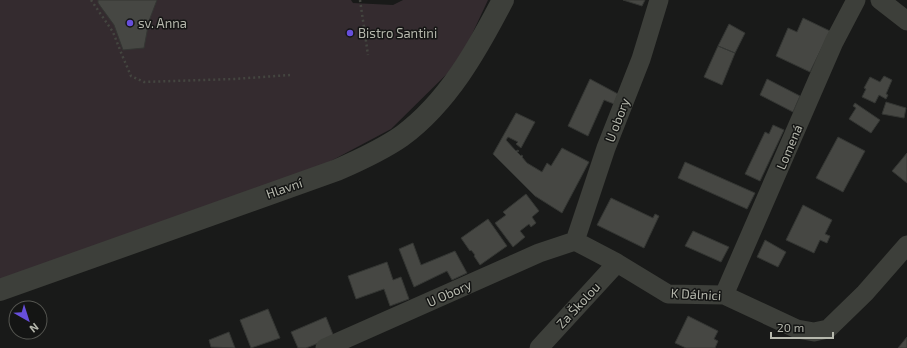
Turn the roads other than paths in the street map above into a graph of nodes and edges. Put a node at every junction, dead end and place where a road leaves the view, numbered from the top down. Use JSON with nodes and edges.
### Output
{"nodes":[{"id":1,"x":503,"y":0,"type":"edge"},
{"id":2,"x":659,"y":0,"type":"edge"},
{"id":3,"x":856,"y":0,"type":"edge"},
{"id":4,"x":880,"y":0,"type":"edge"},
{"id":5,"x":907,"y":21,"type":"edge"},
{"id":6,"x":575,"y":241,"type":"junction"},
{"id":7,"x":907,"y":245,"type":"edge"},
{"id":8,"x":617,"y":263,"type":"junction"},
{"id":9,"x":0,"y":290,"type":"edge"},
{"id":10,"x":724,"y":295,"type":"junction"},
{"id":11,"x":325,"y":348,"type":"edge"},
{"id":12,"x":539,"y":348,"type":"edge"}],
"edges":[{"from":1,"to":9,"type":"street","name":"Hlavní"},
{"from":2,"to":6,"type":"street","name":"U obory"},
{"from":3,"to":10,"type":"street","name":"Lomená"},
{"from":4,"to":5,"type":"street"},
{"from":6,"to":8,"type":"street","name":"K Dálnici"},
{"from":6,"to":11,"type":"street","name":"U Obory"},
{"from":7,"to":10,"type":"street","name":"K Dálnici"},
{"from":8,"to":10,"type":"street","name":"K Dálnici"},
{"from":8,"to":12,"type":"street","name":"Za Školou"}]}
